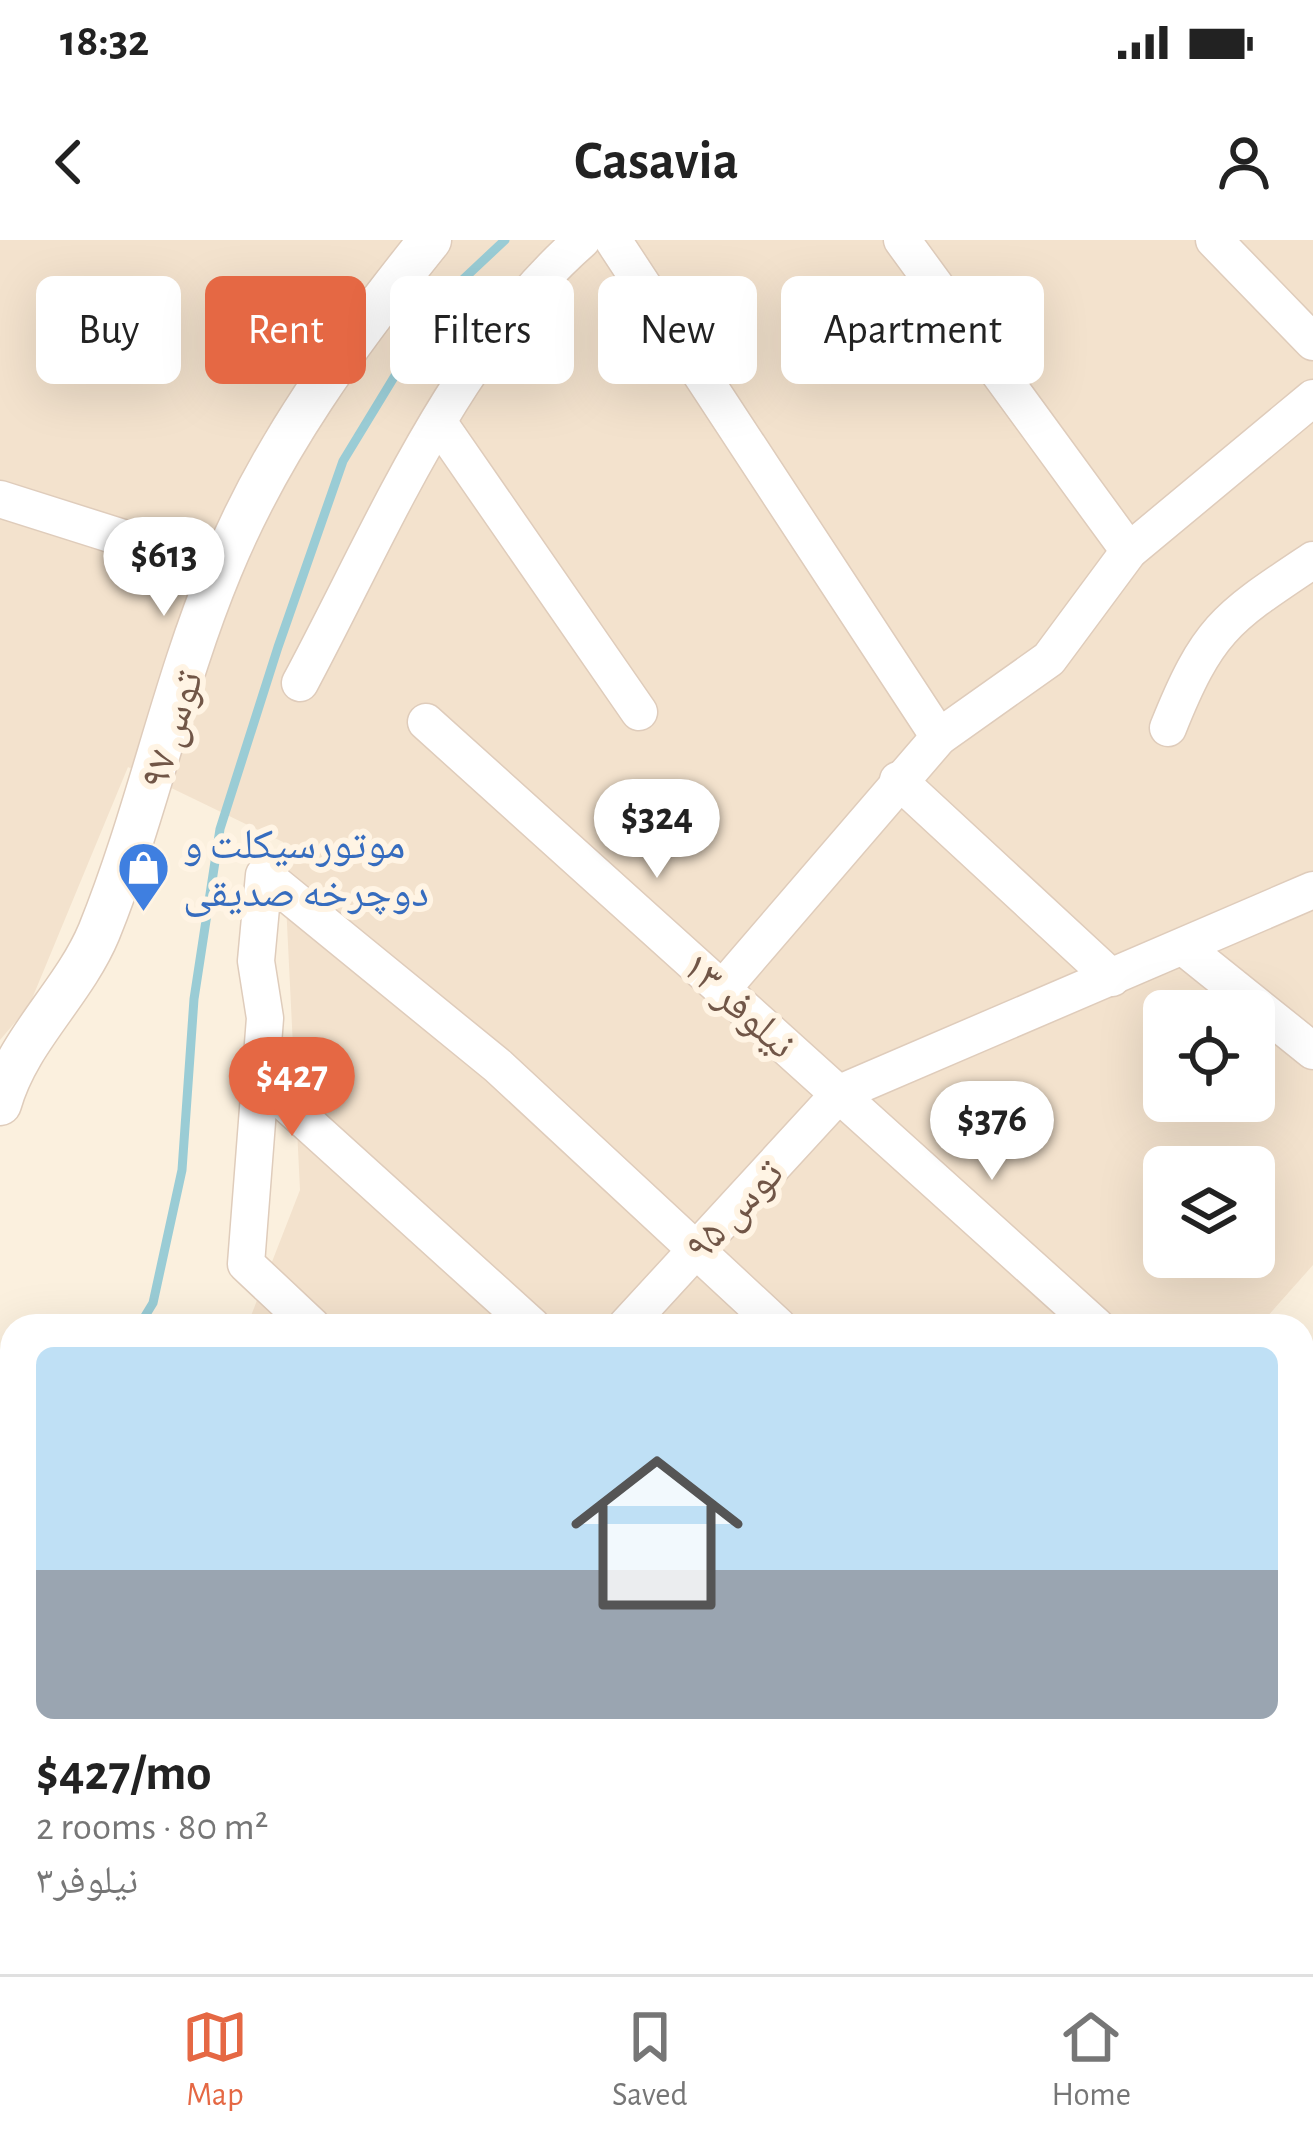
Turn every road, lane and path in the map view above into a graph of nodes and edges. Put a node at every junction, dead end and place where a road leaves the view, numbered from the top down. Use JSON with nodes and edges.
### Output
{"nodes":[{"id":1,"x":430,"y":240,"type":"edge"},
{"id":2,"x":582,"y":240,"type":"edge"},
{"id":3,"x":613,"y":240,"type":"edge"},
{"id":4,"x":902,"y":240,"type":"edge"},
{"id":5,"x":1214,"y":240,"type":"edge"},
{"id":6,"x":1313,"y":342,"type":"edge"},
{"id":7,"x":1313,"y":398,"type":"edge"},
{"id":8,"x":439,"y":423,"type":"junction"},
{"id":9,"x":0,"y":499,"type":"edge"},
{"id":10,"x":1129,"y":551,"type":"junction"},
{"id":11,"x":1313,"y":560,"type":"edge"},
{"id":12,"x":221,"y":569,"type":"junction"},
{"id":13,"x":300,"y":683,"type":"dead end"},
{"id":14,"x":639,"y":712,"type":"dead end"},
{"id":15,"x":426,"y":722,"type":"dead end"},
{"id":16,"x":1168,"y":728,"type":"dead end"},
{"id":17,"x":939,"y":737,"type":"junction"},
{"id":18,"x":898,"y":780,"type":"junction"},
{"id":19,"x":1313,"y":890,"type":"edge"},
{"id":20,"x":1186,"y":949,"type":"junction"},
{"id":21,"x":1112,"y":978,"type":"junction"},
{"id":22,"x":723,"y":988,"type":"junction"},
{"id":23,"x":1313,"y":1051,"type":"edge"},
{"id":24,"x":260,"y":1080,"type":"junction"},
{"id":25,"x":3,"y":1084,"type":"edge"},
{"id":26,"x":840,"y":1093,"type":"junction"},
{"id":27,"x":695,"y":1250,"type":"junction"},
{"id":28,"x":299,"y":1314,"type":"edge"},
{"id":29,"x":519,"y":1314,"type":"edge"},
{"id":30,"x":637,"y":1314,"type":"edge"},
{"id":31,"x":765,"y":1314,"type":"edge"},
{"id":32,"x":1083,"y":1314,"type":"edge"}],
"edges":[{"from":1,"to":12,"type":"street","name":"توس ۹۷"},
{"from":2,"to":8,"type":"street"},
{"from":3,"to":17,"type":"street"},
{"from":4,"to":10,"type":"street"},
{"from":5,"to":6,"type":"street"},
{"from":7,"to":10,"type":"street"},
{"from":8,"to":13,"type":"street"},
{"from":8,"to":14,"type":"street"},
{"from":9,"to":12,"type":"street"},
{"from":10,"to":17,"type":"street"},
{"from":11,"to":16,"type":"street"},
{"from":12,"to":25,"type":"street","name":"توس ۹۷"},
{"from":15,"to":22,"type":"street","name":"نیلوفر ۱۳"},
{"from":17,"to":18,"type":"street"},
{"from":18,"to":21,"type":"street"},
{"from":18,"to":22,"type":"street"},
{"from":19,"to":20,"type":"street"},
{"from":20,"to":21,"type":"street"},
{"from":20,"to":23,"type":"street"},
{"from":21,"to":26,"type":"street"},
{"from":22,"to":26,"type":"street","name":"نیلوفر ۱۳"},
{"from":24,"to":27,"type":"street"},
{"from":24,"to":28,"type":"street"},
{"from":24,"to":29,"type":"street"},
{"from":26,"to":27,"type":"street","name":"توس ۹۵"},
{"from":26,"to":32,"type":"street","name":"نیلوفر ۱۳"},
{"from":27,"to":30,"type":"street","name":"توس ۹۵"},
{"from":27,"to":31,"type":"street"}]}
